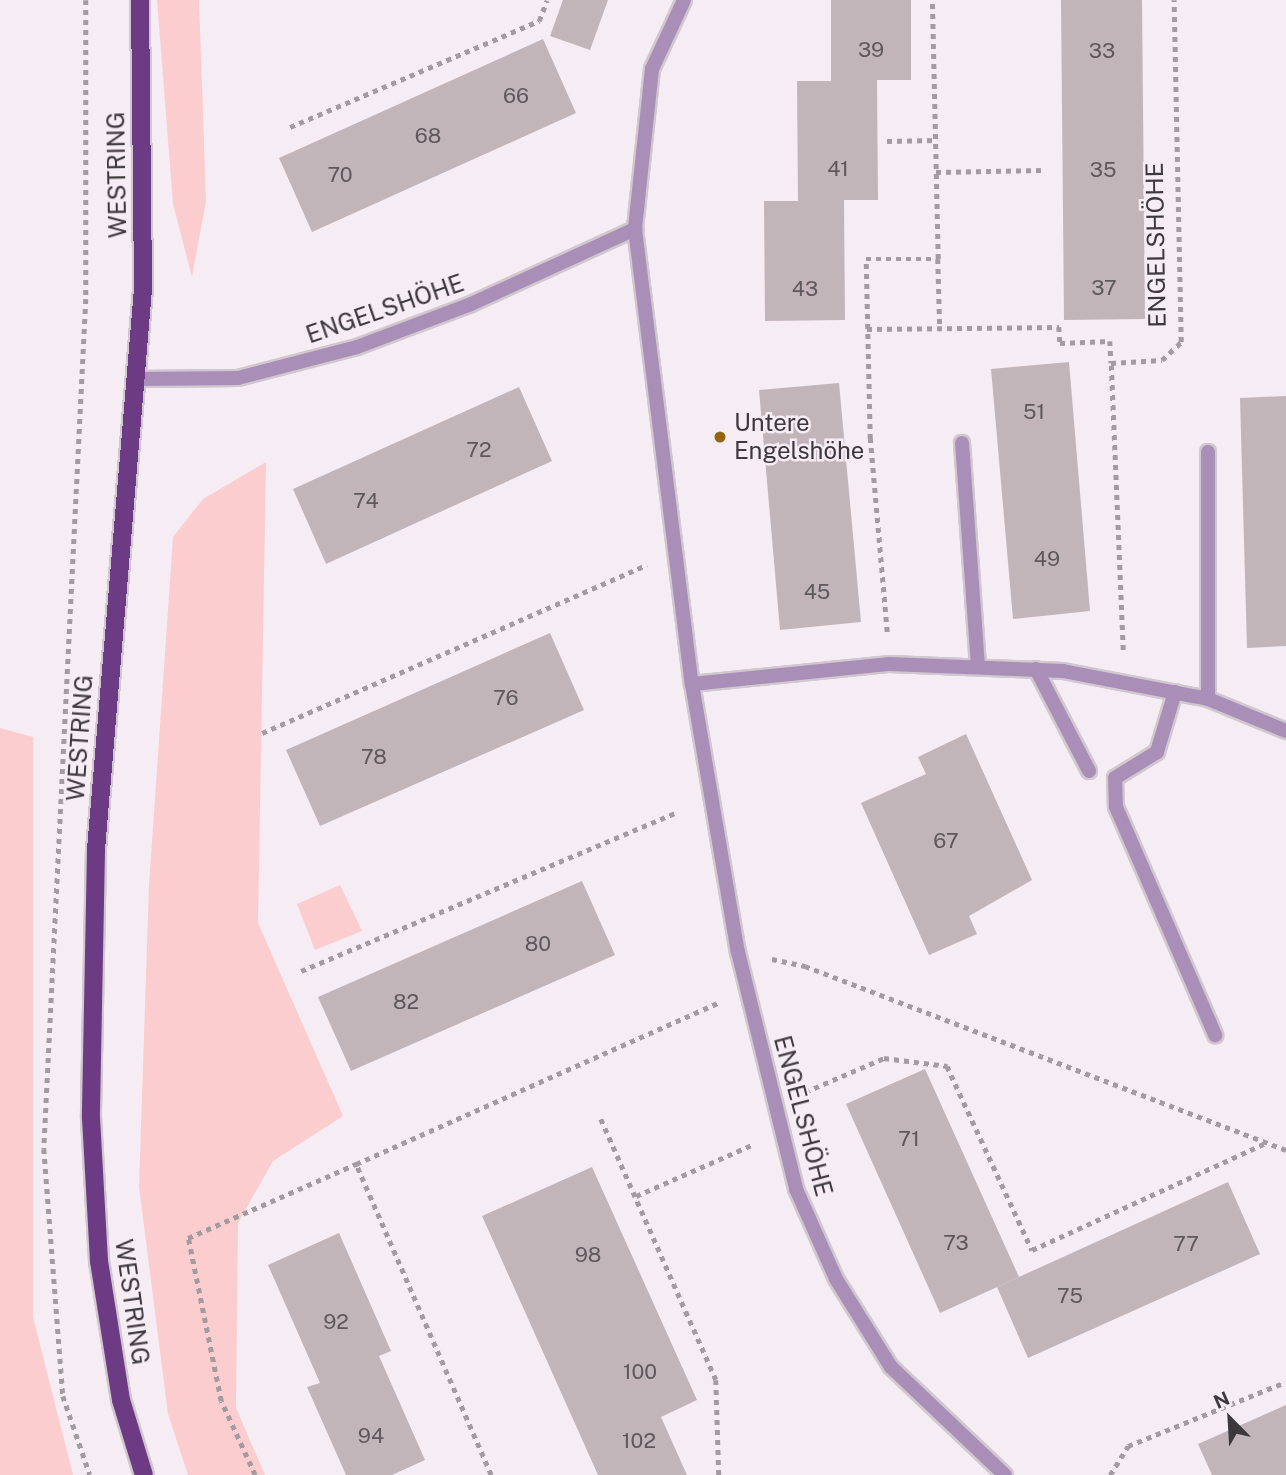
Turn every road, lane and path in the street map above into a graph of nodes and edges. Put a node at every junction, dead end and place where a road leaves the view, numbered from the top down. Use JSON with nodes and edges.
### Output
{"nodes":[{"id":1,"x":86,"y":0,"type":"edge"},
{"id":2,"x":140,"y":0,"type":"edge"},
{"id":3,"x":547,"y":0,"type":"edge"},
{"id":4,"x":684,"y":0,"type":"edge"},
{"id":5,"x":932,"y":0,"type":"edge"},
{"id":6,"x":1174,"y":0,"type":"edge"},
{"id":7,"x":290,"y":127,"type":"dead end"},
{"id":8,"x":935,"y":140,"type":"junction"},
{"id":9,"x":887,"y":141,"type":"dead end"},
{"id":10,"x":1045,"y":170,"type":"dead end"},
{"id":11,"x":936,"y":172,"type":"junction"},
{"id":12,"x":635,"y":229,"type":"junction"},
{"id":13,"x":938,"y":259,"type":"junction"},
{"id":14,"x":867,"y":329,"type":"junction"},
{"id":15,"x":940,"y":329,"type":"junction"},
{"id":16,"x":1111,"y":363,"type":"junction"},
{"id":17,"x":136,"y":379,"type":"junction"},
{"id":18,"x":962,"y":443,"type":"dead end"},
{"id":19,"x":1208,"y":452,"type":"dead end"},
{"id":20,"x":674,"y":554,"type":"junction"},
{"id":21,"x":890,"y":664,"type":"junction"},
{"id":22,"x":978,"y":664,"type":"junction"},
{"id":23,"x":1036,"y":669,"type":"junction"},
{"id":24,"x":692,"y":684,"type":"junction"},
{"id":25,"x":1125,"y":684,"type":"junction"},
{"id":26,"x":1175,"y":692,"type":"junction"},
{"id":27,"x":1208,"y":699,"type":"junction"},
{"id":28,"x":1286,"y":730,"type":"edge"},
{"id":29,"x":262,"y":733,"type":"dead end"},
{"id":30,"x":1089,"y":771,"type":"dead end"},
{"id":31,"x":675,"y":813,"type":"dead end"},
{"id":32,"x":738,"y":952,"type":"junction"},
{"id":33,"x":301,"y":971,"type":"dead end"},
{"id":34,"x":747,"y":990,"type":"junction"},
{"id":35,"x":1215,"y":1035,"type":"dead end"},
{"id":36,"x":776,"y":1105,"type":"junction"},
{"id":37,"x":601,"y":1119,"type":"dead end"},
{"id":38,"x":782,"y":1132,"type":"junction"},
{"id":39,"x":1266,"y":1143,"type":"junction"},
{"id":40,"x":1286,"y":1150,"type":"edge"},
{"id":41,"x":356,"y":1164,"type":"junction"},
{"id":42,"x":636,"y":1196,"type":"junction"},
{"id":43,"x":1286,"y":1382,"type":"edge"},
{"id":44,"x":90,"y":1475,"type":"edge"},
{"id":45,"x":144,"y":1475,"type":"edge"},
{"id":46,"x":255,"y":1475,"type":"edge"},
{"id":47,"x":491,"y":1475,"type":"edge"},
{"id":48,"x":719,"y":1475,"type":"edge"},
{"id":49,"x":1004,"y":1475,"type":"edge"},
{"id":50,"x":1110,"y":1475,"type":"edge"}],
"edges":[{"from":1,"to":44,"type":"path"},
{"from":2,"to":17,"type":"main road","name":"WESTRING"},
{"from":3,"to":7,"type":"path"},
{"from":4,"to":12,"type":"street","name":"ENGELSHÖHE"},
{"from":5,"to":8,"type":"path"},
{"from":6,"to":16,"type":"path","name":"ENGELSHÖHE"},
{"from":8,"to":9,"type":"path"},
{"from":8,"to":11,"type":"path"},
{"from":10,"to":11,"type":"path"},
{"from":11,"to":13,"type":"path"},
{"from":12,"to":17,"type":"street","name":"ENGELSHÖHE"},
{"from":12,"to":20,"type":"street","name":"ENGELSHÖHE"},
{"from":13,"to":14,"type":"path"},
{"from":13,"to":15,"type":"path"},
{"from":14,"to":15,"type":"path"},
{"from":14,"to":21,"type":"path"},
{"from":15,"to":16,"type":"path"},
{"from":16,"to":25,"type":"path"},
{"from":17,"to":45,"type":"main road","name":"WESTRING"},
{"from":18,"to":22,"type":"street"},
{"from":19,"to":27,"type":"street"},
{"from":20,"to":24,"type":"street","name":"ENGELSHÖHE"},
{"from":20,"to":29,"type":"path"},
{"from":21,"to":22,"type":"street"},
{"from":21,"to":24,"type":"street"},
{"from":22,"to":23,"type":"street"},
{"from":23,"to":25,"type":"street"},
{"from":23,"to":30,"type":"street"},
{"from":24,"to":32,"type":"street","name":"ENGELSHÖHE"},
{"from":25,"to":26,"type":"street"},
{"from":26,"to":27,"type":"street"},
{"from":26,"to":35,"type":"street"},
{"from":27,"to":28,"type":"street"},
{"from":31,"to":33,"type":"path"},
{"from":32,"to":34,"type":"street","name":"ENGELSHÖHE"},
{"from":32,"to":39,"type":"path"},
{"from":34,"to":36,"type":"street","name":"ENGELSHÖHE"},
{"from":34,"to":41,"type":"path"},
{"from":36,"to":38,"type":"street","name":"ENGELSHÖHE"},
{"from":36,"to":39,"type":"path"},
{"from":37,"to":42,"type":"path"},
{"from":38,"to":42,"type":"path"},
{"from":38,"to":49,"type":"street","name":"ENGELSHÖHE"},
{"from":39,"to":40,"type":"path"},
{"from":41,"to":46,"type":"path"},
{"from":41,"to":47,"type":"path"},
{"from":42,"to":48,"type":"path"},
{"from":43,"to":50,"type":"path"}]}
